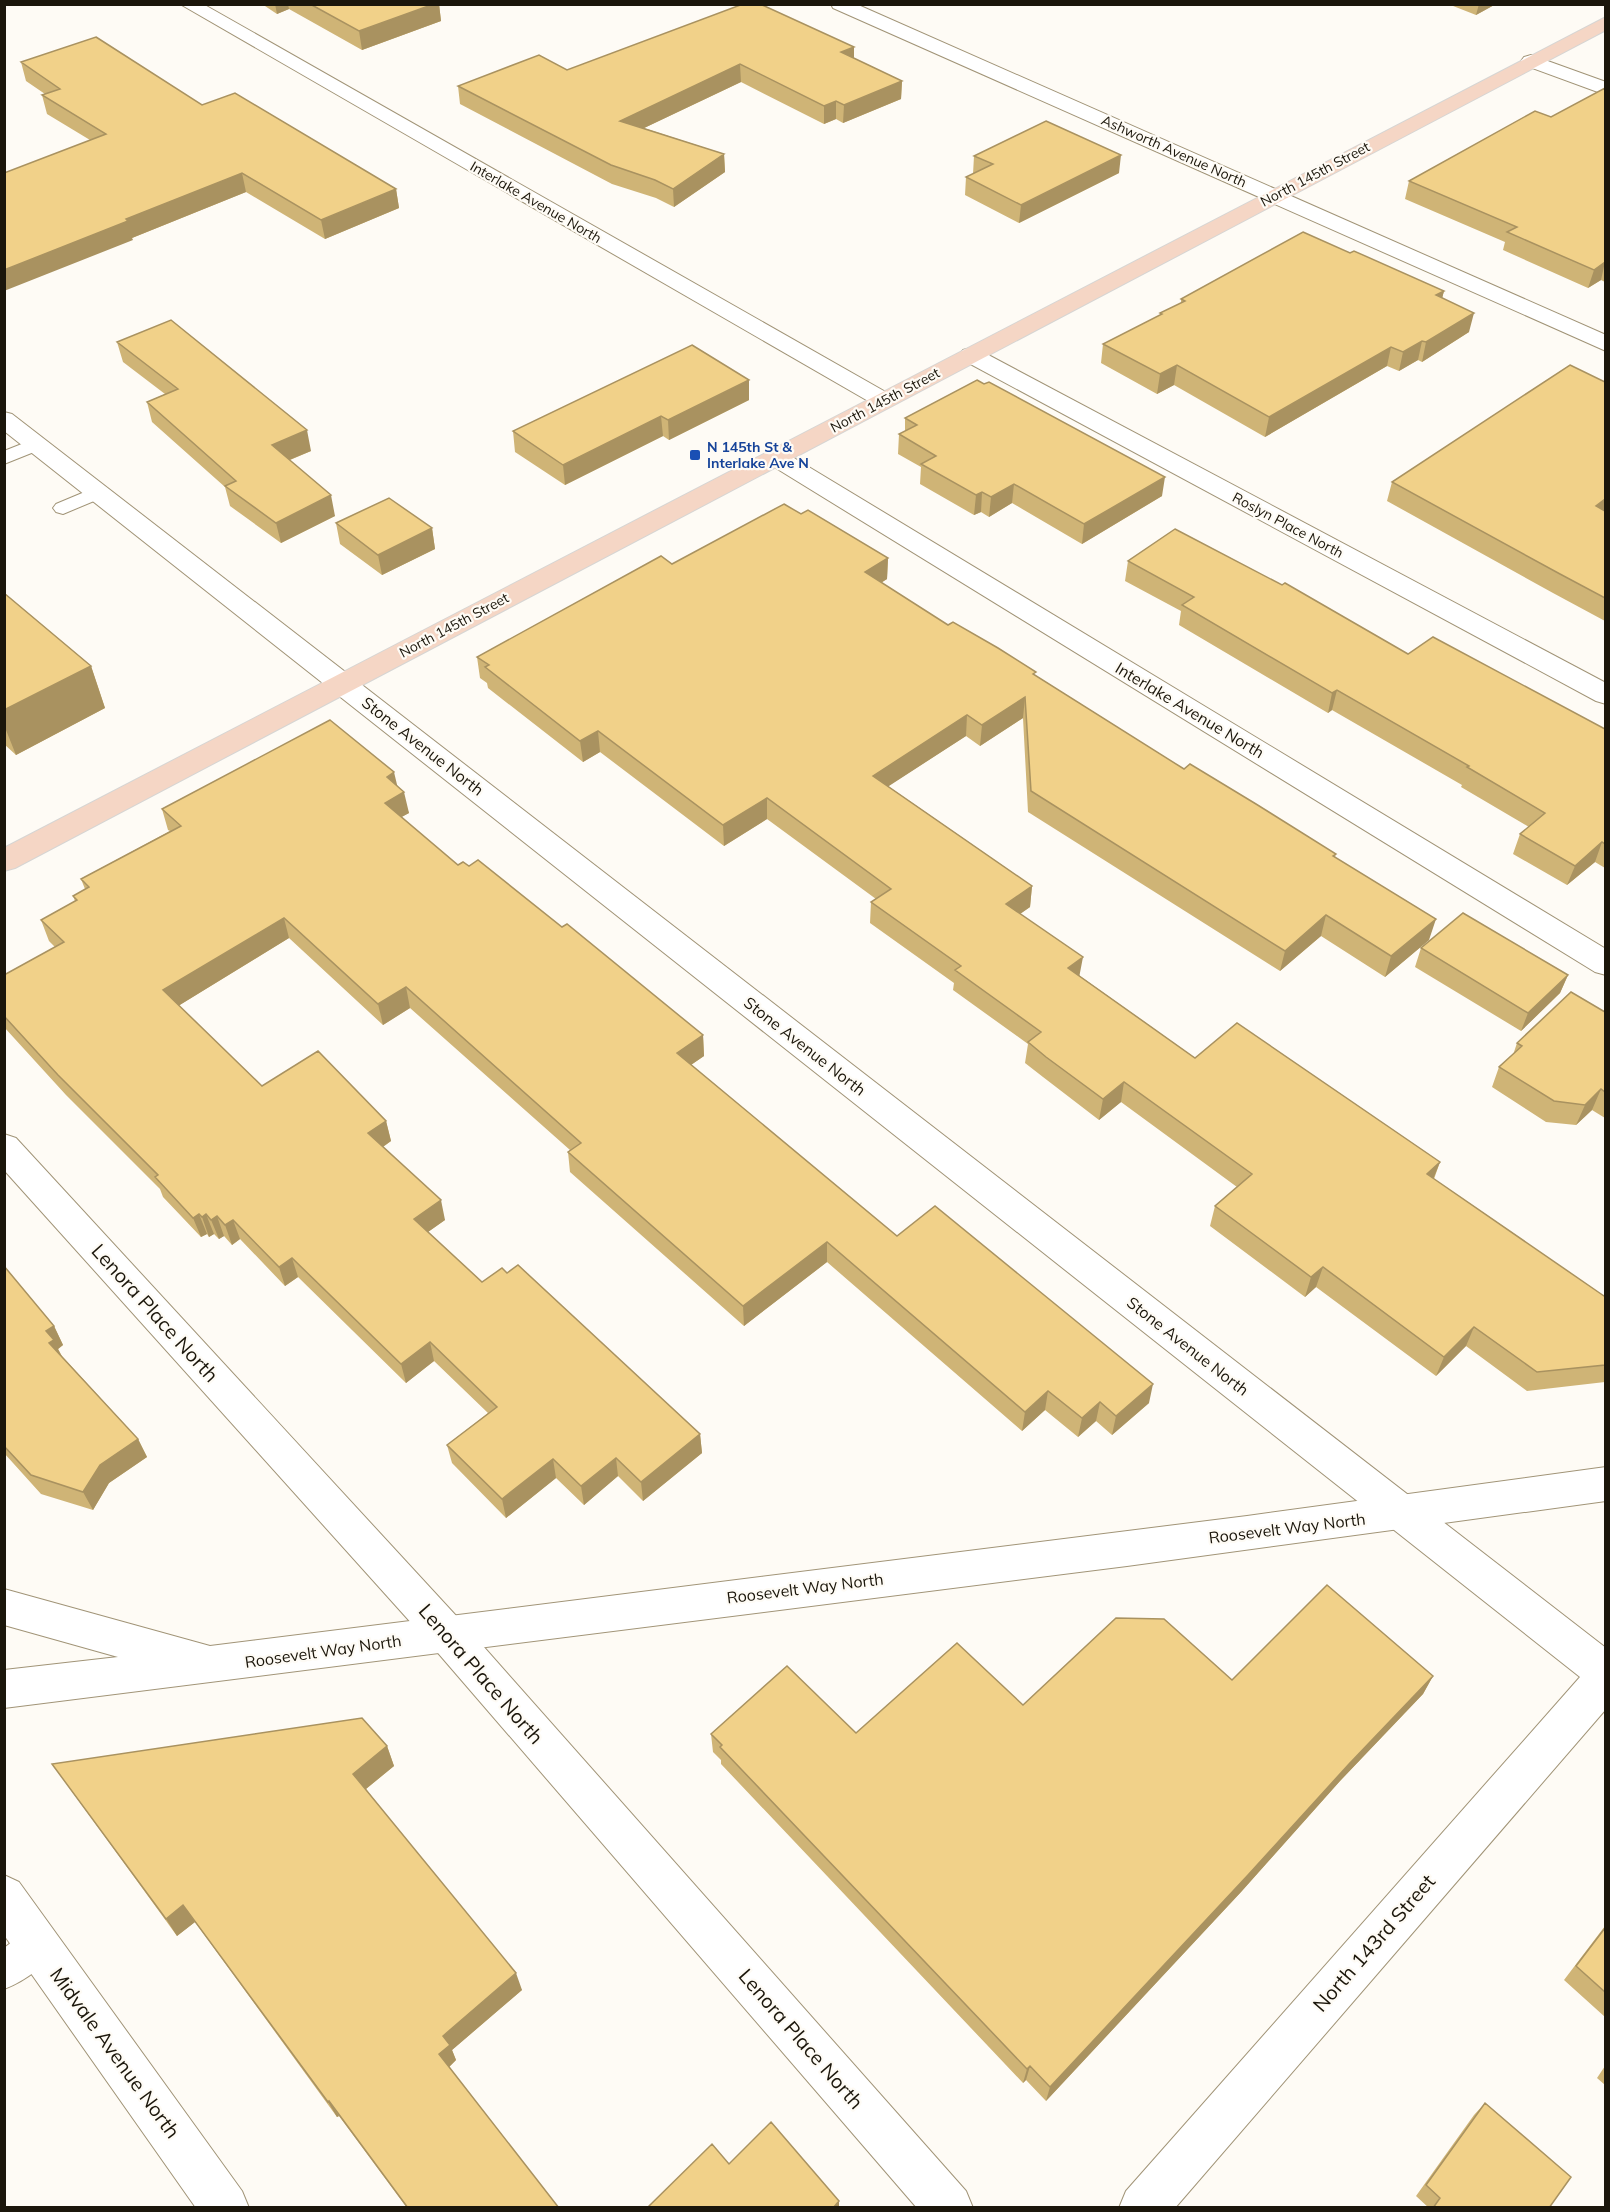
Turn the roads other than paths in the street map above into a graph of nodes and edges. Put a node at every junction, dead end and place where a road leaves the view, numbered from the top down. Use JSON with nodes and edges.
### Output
{"nodes":[{"id":1,"x":189,"y":4,"type":"edge"},
{"id":2,"x":840,"y":4,"type":"edge"},
{"id":3,"x":1605,"y":22,"type":"edge"},
{"id":4,"x":1531,"y":61,"type":"junction"},
{"id":5,"x":1605,"y":89,"type":"edge"},
{"id":6,"x":1274,"y":195,"type":"junction"},
{"id":7,"x":1605,"y":344,"type":"edge"},
{"id":8,"x":971,"y":355,"type":"junction"},
{"id":9,"x":884,"y":400,"type":"junction"},
{"id":10,"x":4,"y":419,"type":"edge"},
{"id":11,"x":37,"y":444,"type":"junction"},
{"id":12,"x":775,"y":457,"type":"junction"},
{"id":13,"x":4,"y":458,"type":"edge"},
{"id":14,"x":99,"y":492,"type":"junction"},
{"id":15,"x":63,"y":508,"type":"dead end"},
{"id":16,"x":342,"y":683,"type":"junction"},
{"id":17,"x":1605,"y":695,"type":"edge"},
{"id":18,"x":4,"y":861,"type":"edge"},
{"id":19,"x":1605,"y":964,"type":"edge"},
{"id":20,"x":4,"y":1147,"type":"edge"},
{"id":21,"x":1605,"y":1484,"type":"edge"},
{"id":22,"x":1401,"y":1513,"type":"junction"},
{"id":23,"x":4,"y":1607,"type":"edge"},
{"id":24,"x":446,"y":1634,"type":"junction"},
{"id":25,"x":217,"y":1666,"type":"junction"},
{"id":26,"x":1605,"y":1673,"type":"edge"},
{"id":27,"x":1605,"y":1678,"type":"edge"},
{"id":28,"x":4,"y":1689,"type":"edge"},
{"id":29,"x":4,"y":1898,"type":"edge"},
{"id":30,"x":21,"y":1958,"type":"edge"},
{"id":31,"x":219,"y":2205,"type":"edge"},
{"id":32,"x":949,"y":2208,"type":"edge"},
{"id":33,"x":1143,"y":2208,"type":"edge"}],
"edges":[{"from":1,"to":9,"type":"street","name":"Interlake Avenue North"},
{"from":2,"to":6,"type":"street","name":"Ashworth Avenue North"},
{"from":3,"to":4,"type":"main road","name":"North 145th Street"},
{"from":4,"to":5,"type":"street"},
{"from":4,"to":6,"type":"main road","name":"North 145th Street"},
{"from":6,"to":7,"type":"street","name":"Ashworth Avenue North"},
{"from":6,"to":8,"type":"main road","name":"North 145th Street"},
{"from":8,"to":9,"type":"main road","name":"North 145th Street"},
{"from":8,"to":17,"type":"street","name":"Roslyn Place North"},
{"from":9,"to":12,"type":"main road","name":"North 145th Street"},
{"from":10,"to":11,"type":"street","name":"Stone Avenue North"},
{"from":11,"to":13,"type":"lane"},
{"from":11,"to":14,"type":"street","name":"Stone Avenue North"},
{"from":12,"to":16,"type":"main road","name":"North 145th Street"},
{"from":12,"to":19,"type":"street","name":"Interlake Avenue North"},
{"from":14,"to":15,"type":"lane"},
{"from":14,"to":16,"type":"street","name":"Stone Avenue North"},
{"from":16,"to":18,"type":"main road","name":"North 145th Street"},
{"from":16,"to":22,"type":"street","name":"Stone Avenue North"},
{"from":20,"to":24,"type":"street","name":"Lenora Place North"},
{"from":21,"to":22,"type":"street","name":"Roosevelt Way North"},
{"from":22,"to":24,"type":"street","name":"Roosevelt Way North"},
{"from":22,"to":26,"type":"street","name":"Stone Avenue North"},
{"from":23,"to":25,"type":"street"},
{"from":24,"to":25,"type":"street","name":"Roosevelt Way North"},
{"from":24,"to":32,"type":"street","name":"Lenora Place North"},
{"from":25,"to":28,"type":"street","name":"Roosevelt Way North"},
{"from":27,"to":33,"type":"street","name":"North 143rd Street"},
{"from":29,"to":30,"type":"street","name":"Midvale Avenue North"},
{"from":30,"to":31,"type":"street","name":"Midvale Avenue North"}]}
